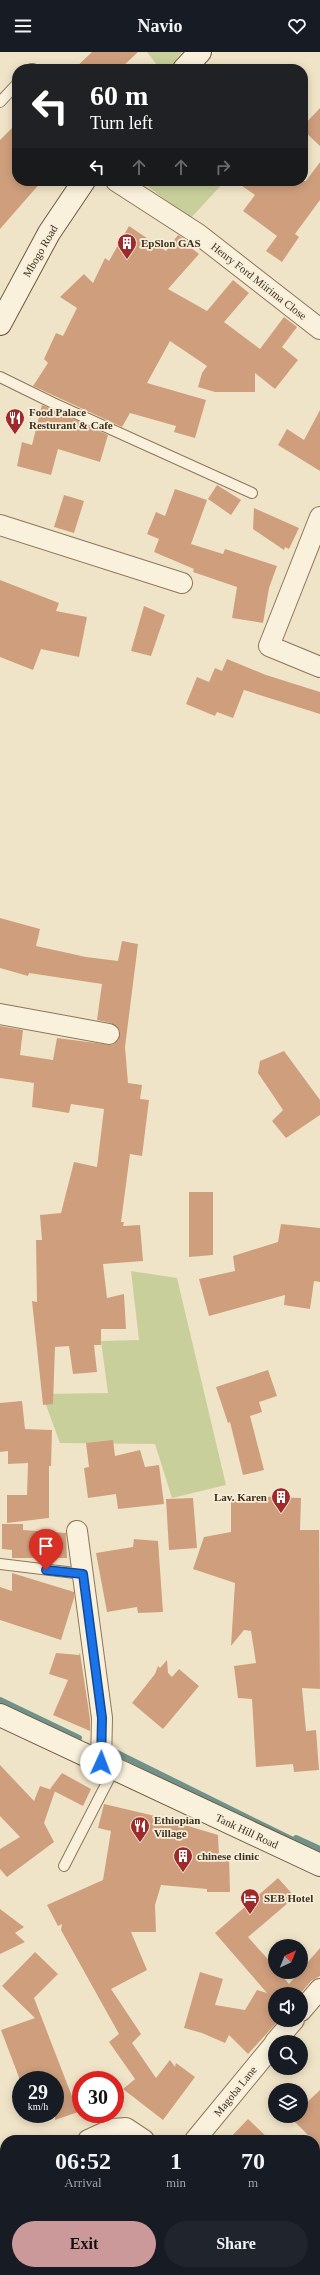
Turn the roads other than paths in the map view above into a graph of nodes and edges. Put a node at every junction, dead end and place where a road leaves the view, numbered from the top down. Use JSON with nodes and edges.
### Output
{"nodes":[{"id":1,"x":200,"y":52,"type":"edge"},
{"id":2,"x":189,"y":64,"type":"edge"},
{"id":3,"x":12,"y":89,"type":"edge"},
{"id":4,"x":0,"y":102,"type":"edge"},
{"id":5,"x":81,"y":186,"type":"edge"},
{"id":6,"x":124,"y":186,"type":"edge"},
{"id":7,"x":0,"y":324,"type":"edge"},
{"id":8,"x":320,"y":329,"type":"edge"},
{"id":9,"x":0,"y":377,"type":"edge"},
{"id":10,"x":252,"y":493,"type":"dead end"},
{"id":11,"x":320,"y":517,"type":"edge"},
{"id":12,"x":0,"y":525,"type":"edge"},
{"id":13,"x":182,"y":583,"type":"dead end"},
{"id":14,"x":320,"y":668,"type":"edge"},
{"id":15,"x":0,"y":1014,"type":"edge"},
{"id":16,"x":109,"y":1034,"type":"dead end"},
{"id":17,"x":77,"y":1531,"type":"dead end"},
{"id":18,"x":0,"y":1564,"type":"edge"},
{"id":19,"x":83,"y":1574,"type":"junction"},
{"id":20,"x":0,"y":1715,"type":"edge"},
{"id":21,"x":107,"y":1766,"type":"junction"},
{"id":22,"x":64,"y":1866,"type":"dead end"},
{"id":23,"x":320,"y":1866,"type":"edge"},
{"id":24,"x":320,"y":1989,"type":"edge"},
{"id":25,"x":308,"y":2003,"type":"edge"},
{"id":26,"x":288,"y":2027,"type":"edge"},
{"id":27,"x":281,"y":2035,"type":"edge"},
{"id":28,"x":268,"y":2051,"type":"edge"},
{"id":29,"x":99,"y":2135,"type":"edge"},
{"id":30,"x":136,"y":2135,"type":"edge"},
{"id":31,"x":199,"y":2135,"type":"edge"}],
"edges":[{"from":1,"to":2,"type":"street"},
{"from":3,"to":4,"type":"lane"},
{"from":5,"to":7,"type":"street","name":"Mbogo Road"},
{"from":6,"to":8,"type":"street","name":"Henry Ford Miirima Close"},
{"from":9,"to":10,"type":"lane"},
{"from":11,"to":14,"type":"street"},
{"from":12,"to":13,"type":"street"},
{"from":15,"to":16,"type":"street"},
{"from":17,"to":19,"type":"street"},
{"from":18,"to":19,"type":"lane"},
{"from":19,"to":21,"type":"street"},
{"from":20,"to":21,"type":"street","name":"Tank Hill Road"},
{"from":21,"to":22,"type":"lane"},
{"from":21,"to":23,"type":"street","name":"Tank Hill Road"},
{"from":24,"to":25,"type":"street"},
{"from":26,"to":27,"type":"street","name":"Magoba Lane"},
{"from":28,"to":31,"type":"street","name":"Magoba Lane"},
{"from":29,"to":30,"type":"street"}]}
